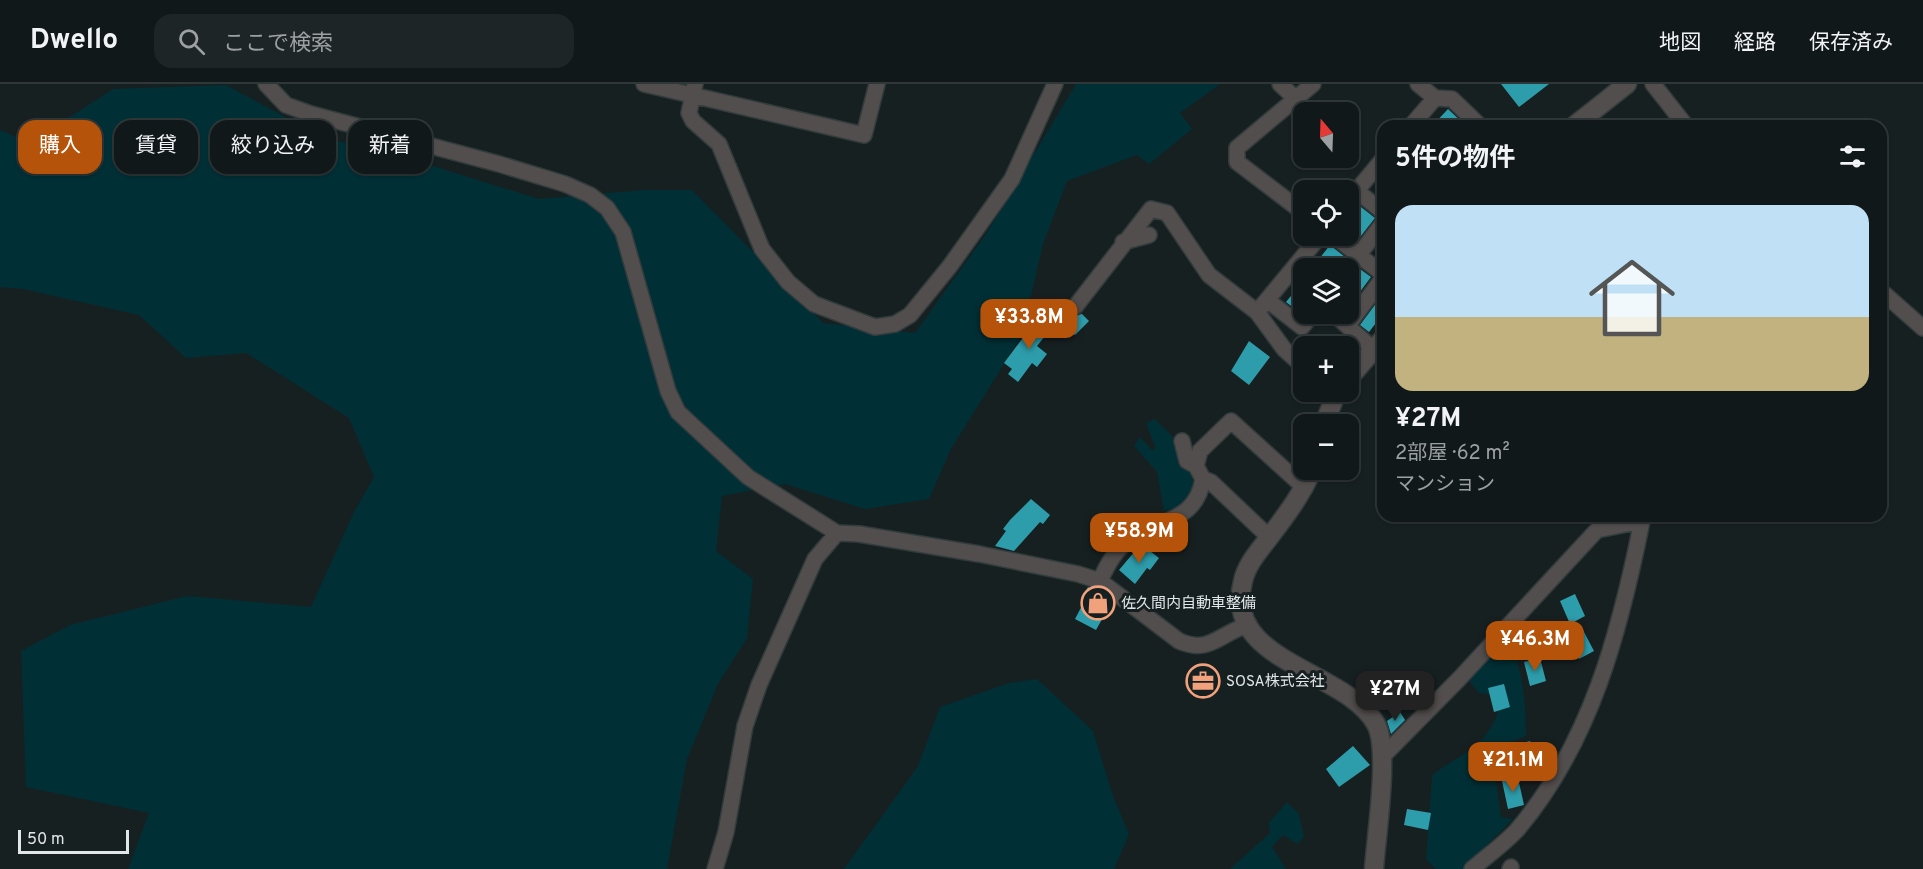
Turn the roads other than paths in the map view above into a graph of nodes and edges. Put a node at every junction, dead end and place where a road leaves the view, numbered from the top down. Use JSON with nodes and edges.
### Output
{"nodes":[{"id":1,"x":266,"y":84,"type":"edge"},
{"id":2,"x":645,"y":84,"type":"edge"},
{"id":3,"x":877,"y":84,"type":"edge"},
{"id":4,"x":1055,"y":84,"type":"edge"},
{"id":5,"x":1280,"y":84,"type":"edge"},
{"id":6,"x":1313,"y":84,"type":"edge"},
{"id":7,"x":1418,"y":84,"type":"edge"},
{"id":8,"x":1653,"y":84,"type":"edge"},
{"id":9,"x":1615,"y":88,"type":"edge"},
{"id":10,"x":694,"y":89,"type":"edge"},
{"id":11,"x":1435,"y":98,"type":"junction"},
{"id":12,"x":1296,"y":99,"type":"junction"},
{"id":13,"x":1416,"y":120,"type":"edge"},
{"id":14,"x":1470,"y":120,"type":"edge"},
{"id":15,"x":1580,"y":120,"type":"edge"},
{"id":16,"x":1681,"y":120,"type":"edge"},
{"id":17,"x":1377,"y":166,"type":"edge"},
{"id":18,"x":1359,"y":188,"type":"edge"},
{"id":19,"x":1359,"y":200,"type":"edge"},
{"id":20,"x":1293,"y":205,"type":"edge"},
{"id":21,"x":1377,"y":209,"type":"edge"},
{"id":22,"x":1377,"y":231,"type":"edge"},
{"id":23,"x":1149,"y":235,"type":"dead end"},
{"id":24,"x":1123,"y":242,"type":"junction"},
{"id":25,"x":1312,"y":246,"type":"edge"},
{"id":26,"x":1346,"y":246,"type":"edge"},
{"id":27,"x":1359,"y":256,"type":"junction"},
{"id":28,"x":1377,"y":271,"type":"edge"},
{"id":29,"x":1377,"y":284,"type":"edge"},
{"id":30,"x":1887,"y":296,"type":"edge"},
{"id":31,"x":1262,"y":306,"type":"junction"},
{"id":32,"x":1075,"y":307,"type":"dead end"},
{"id":33,"x":1293,"y":322,"type":"edge"},
{"id":34,"x":1348,"y":325,"type":"joint"},
{"id":35,"x":1923,"y":328,"type":"edge"},
{"id":36,"x":1377,"y":343,"type":"edge"},
{"id":37,"x":1377,"y":346,"type":"edge"},
{"id":38,"x":1293,"y":357,"type":"edge"},
{"id":39,"x":1359,"y":367,"type":"edge"},
{"id":40,"x":1182,"y":441,"type":"dead end"},
{"id":41,"x":1200,"y":472,"type":"junction"},
{"id":42,"x":1308,"y":480,"type":"edge"},
{"id":43,"x":1305,"y":488,"type":"junction"},
{"id":44,"x":1632,"y":522,"type":"edge"},
{"id":45,"x":1644,"y":522,"type":"edge"},
{"id":46,"x":837,"y":533,"type":"junction"},
{"id":47,"x":1269,"y":537,"type":"junction"},
{"id":48,"x":1100,"y":581,"type":"junction"},
{"id":49,"x":1245,"y":626,"type":"junction"},
{"id":50,"x":1383,"y":756,"type":"junction"},
{"id":51,"x":715,"y":869,"type":"edge"},
{"id":52,"x":1374,"y":869,"type":"edge"},
{"id":53,"x":1472,"y":869,"type":"edge"}],
"edges":[{"from":1,"to":46,"type":"street"},
{"from":2,"to":10,"type":"street"},
{"from":3,"to":10,"type":"street"},
{"from":4,"to":10,"type":"street"},
{"from":5,"to":12,"type":"street"},
{"from":6,"to":12,"type":"street"},
{"from":7,"to":11,"type":"street"},
{"from":8,"to":16,"type":"street"},
{"from":9,"to":15,"type":"street"},
{"from":11,"to":13,"type":"street"},
{"from":11,"to":14,"type":"street"},
{"from":12,"to":20,"type":"street"},
{"from":17,"to":18,"type":"street"},
{"from":19,"to":21,"type":"street"},
{"from":22,"to":27,"type":"street"},
{"from":23,"to":24,"type":"street"},
{"from":24,"to":31,"type":"street"},
{"from":24,"to":32,"type":"street"},
{"from":25,"to":31,"type":"street"},
{"from":26,"to":27,"type":"street"},
{"from":27,"to":28,"type":"street"},
{"from":29,"to":34,"type":"street"},
{"from":30,"to":35,"type":"street"},
{"from":31,"to":33,"type":"street"},
{"from":31,"to":38,"type":"street"},
{"from":34,"to":36,"type":"street"},
{"from":37,"to":39,"type":"street"},
{"from":40,"to":41,"type":"street"},
{"from":41,"to":43,"type":"street"},
{"from":41,"to":47,"type":"street"},
{"from":41,"to":48,"type":"street"},
{"from":42,"to":43,"type":"street"},
{"from":43,"to":47,"type":"street"},
{"from":44,"to":50,"type":"street"},
{"from":45,"to":53,"type":"street"},
{"from":46,"to":48,"type":"street"},
{"from":46,"to":51,"type":"street"},
{"from":47,"to":49,"type":"street"},
{"from":48,"to":49,"type":"street"},
{"from":49,"to":50,"type":"street"},
{"from":50,"to":52,"type":"street"}]}
